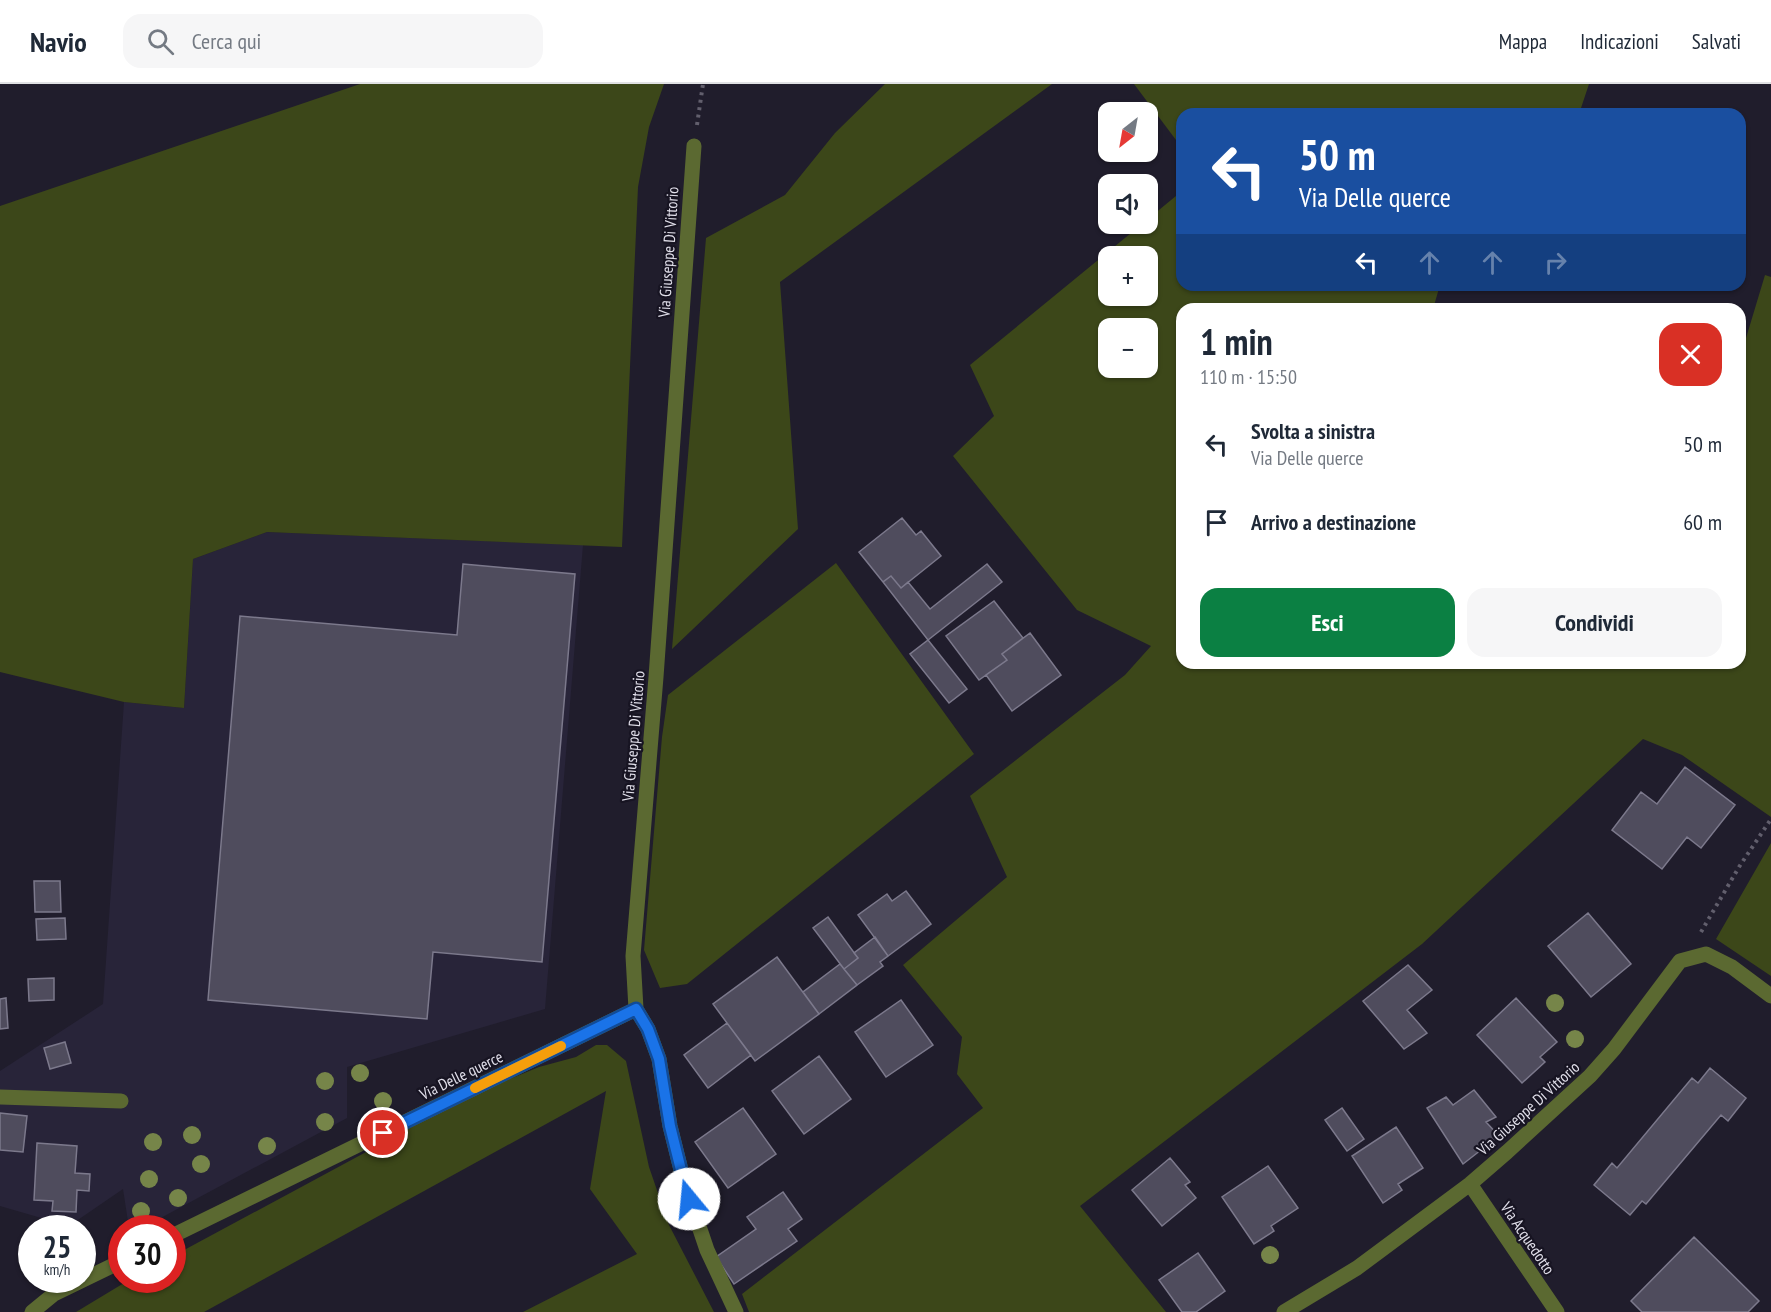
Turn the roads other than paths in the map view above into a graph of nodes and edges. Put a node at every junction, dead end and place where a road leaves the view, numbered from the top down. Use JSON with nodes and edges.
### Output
{"nodes":[{"id":1,"x":694,"y":146,"type":"road end"},
{"id":2,"x":1771,"y":996,"type":"edge"},
{"id":3,"x":636,"y":1009,"type":"junction"},
{"id":4,"x":0,"y":1097,"type":"edge"},
{"id":5,"x":121,"y":1101,"type":"dead end"},
{"id":6,"x":1470,"y":1184,"type":"junction"},
{"id":7,"x":186,"y":1229,"type":"edge"},
{"id":8,"x":108,"y":1268,"type":"edge"},
{"id":9,"x":32,"y":1312,"type":"edge"},
{"id":10,"x":736,"y":1312,"type":"edge"},
{"id":11,"x":1284,"y":1312,"type":"edge"},
{"id":12,"x":1557,"y":1312,"type":"edge"}],
"edges":[{"from":1,"to":3,"type":"street","name":"Via Giuseppe Di Vittorio"},
{"from":2,"to":6,"type":"street","name":"Via Giuseppe Di Vittorio"},
{"from":3,"to":7,"type":"street","name":"Via Delle querce"},
{"from":3,"to":10,"type":"street","name":"Via Giuseppe Di Vittorio"},
{"from":4,"to":5,"type":"street"},
{"from":6,"to":11,"type":"street","name":"Via Giuseppe Di Vittorio"},
{"from":6,"to":12,"type":"street","name":"Via Acquedotto"},
{"from":8,"to":9,"type":"street"}]}
